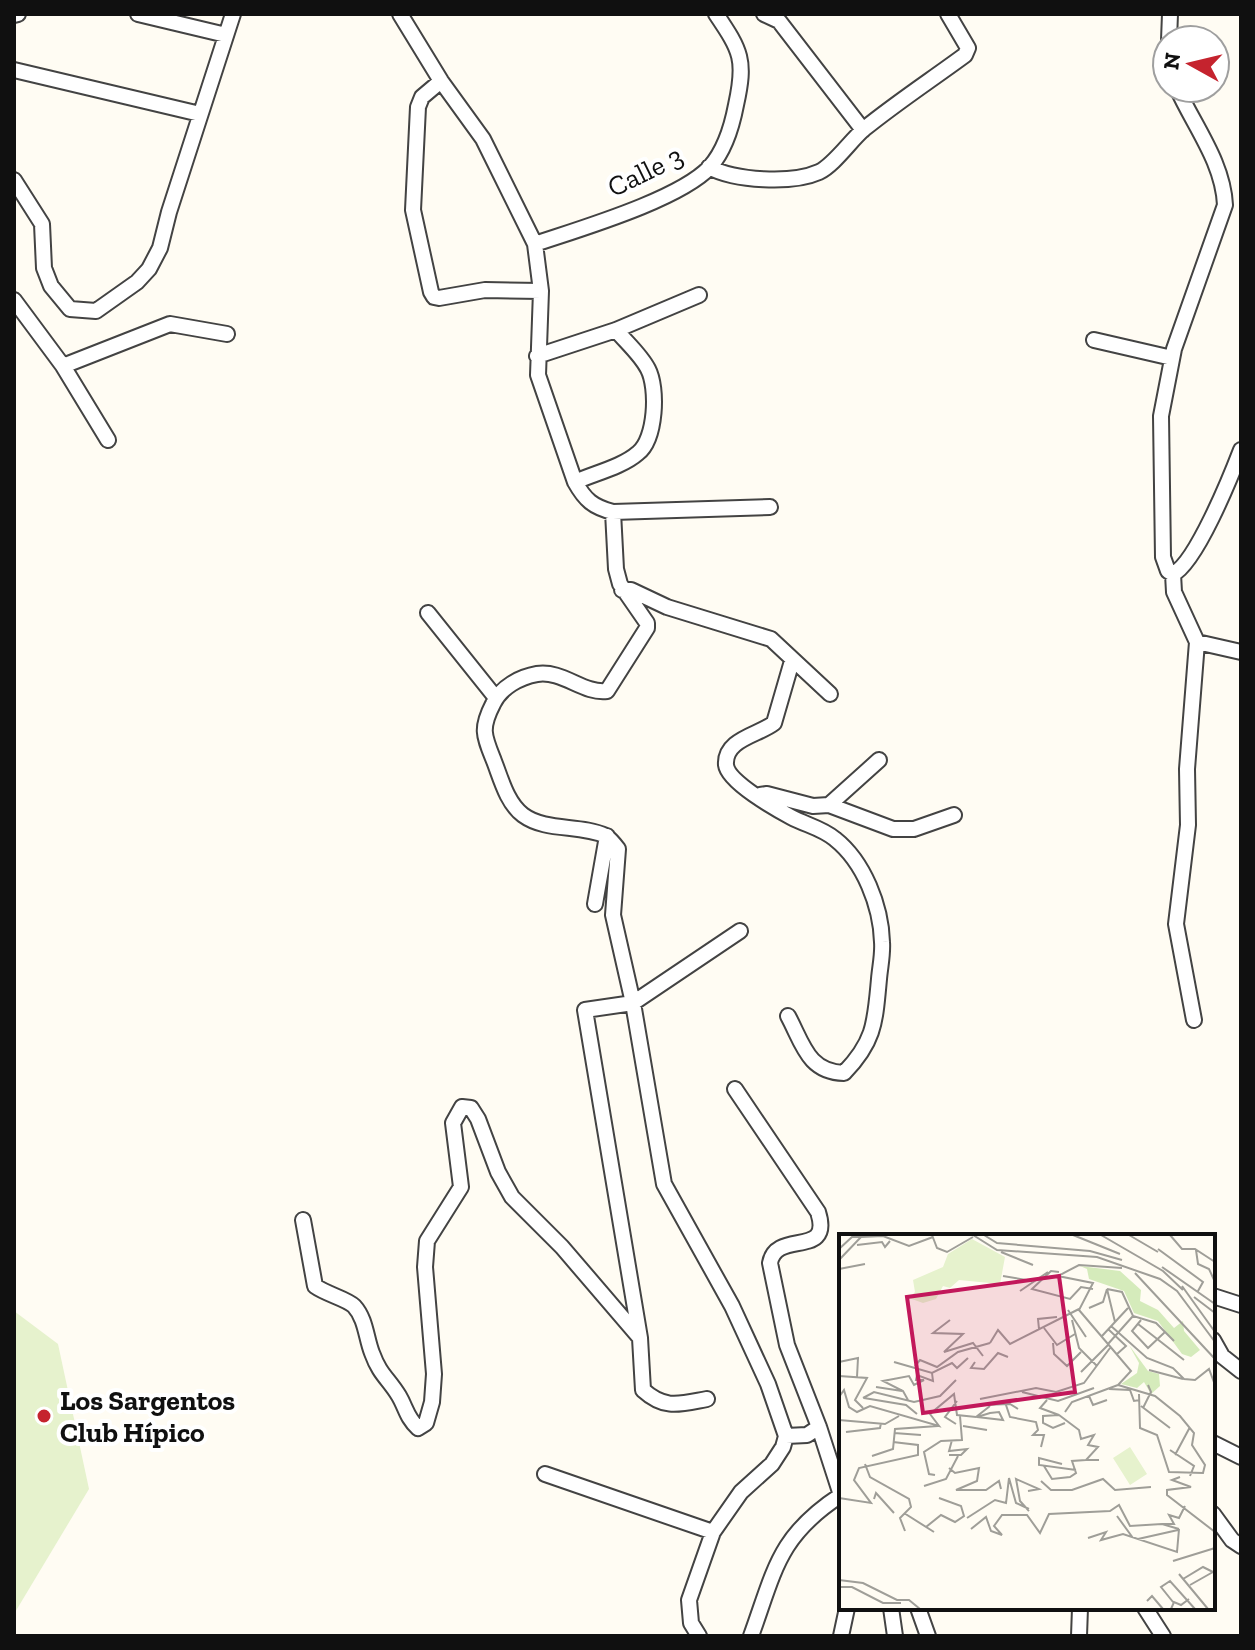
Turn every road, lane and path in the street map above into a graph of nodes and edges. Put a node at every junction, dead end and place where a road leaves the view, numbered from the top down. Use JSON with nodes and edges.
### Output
{"nodes":[{"id":1,"x":138,"y":14,"type":"edge"},
{"id":2,"x":233,"y":14,"type":"edge"},
{"id":3,"x":400,"y":14,"type":"edge"},
{"id":4,"x":716,"y":14,"type":"edge"},
{"id":5,"x":764,"y":14,"type":"edge"},
{"id":6,"x":948,"y":14,"type":"edge"},
{"id":7,"x":226,"y":35,"type":"junction"},
{"id":8,"x":14,"y":70,"type":"edge"},
{"id":9,"x":441,"y":81,"type":"junction"},
{"id":10,"x":1185,"y":104,"type":"edge"},
{"id":11,"x":200,"y":114,"type":"junction"},
{"id":12,"x":863,"y":130,"type":"junction"},
{"id":13,"x":709,"y":167,"type":"junction"},
{"id":14,"x":14,"y":180,"type":"edge"},
{"id":15,"x":535,"y":244,"type":"junction"},
{"id":16,"x":541,"y":291,"type":"junction"},
{"id":17,"x":699,"y":295,"type":"dead end"},
{"id":18,"x":14,"y":300,"type":"edge"},
{"id":19,"x":616,"y":330,"type":"junction"},
{"id":20,"x":227,"y":334,"type":"dead end"},
{"id":21,"x":1094,"y":340,"type":"dead end"},
{"id":22,"x":537,"y":356,"type":"junction"},
{"id":23,"x":1172,"y":358,"type":"junction"},
{"id":24,"x":63,"y":366,"type":"junction"},
{"id":25,"x":108,"y":440,"type":"dead end"},
{"id":26,"x":1241,"y":450,"type":"edge"},
{"id":27,"x":575,"y":482,"type":"junction"},
{"id":28,"x":770,"y":507,"type":"dead end"},
{"id":29,"x":613,"y":512,"type":"junction"},
{"id":30,"x":1173,"y":574,"type":"junction"},
{"id":31,"x":622,"y":590,"type":"junction"},
{"id":32,"x":428,"y":613,"type":"dead end"},
{"id":33,"x":1197,"y":642,"type":"junction"},
{"id":34,"x":1241,"y":652,"type":"edge"},
{"id":35,"x":792,"y":661,"type":"junction"},
{"id":36,"x":830,"y":694,"type":"dead end"},
{"id":37,"x":496,"y":698,"type":"junction"},
{"id":38,"x":879,"y":760,"type":"dead end"},
{"id":39,"x":758,"y":796,"type":"junction"},
{"id":40,"x":829,"y":805,"type":"junction"},
{"id":41,"x":954,"y":815,"type":"dead end"},
{"id":42,"x":607,"y":836,"type":"junction"},
{"id":43,"x":595,"y":904,"type":"dead end"},
{"id":44,"x":740,"y":931,"type":"dead end"},
{"id":45,"x":633,"y":1003,"type":"junction"},
{"id":46,"x":788,"y":1016,"type":"dead end"},
{"id":47,"x":1194,"y":1020,"type":"dead end"},
{"id":48,"x":735,"y":1089,"type":"dead end"},
{"id":49,"x":303,"y":1220,"type":"dead end"},
{"id":50,"x":1215,"y":1297,"type":"edge"},
{"id":51,"x":1241,"y":1305,"type":"edge"},
{"id":52,"x":640,"y":1338,"type":"junction"},
{"id":53,"x":1215,"y":1344,"type":"edge"},
{"id":54,"x":1241,"y":1371,"type":"edge"},
{"id":55,"x":707,"y":1399,"type":"dead end"},
{"id":56,"x":819,"y":1427,"type":"junction"},
{"id":57,"x":786,"y":1436,"type":"junction"},
{"id":58,"x":1215,"y":1444,"type":"edge"},
{"id":59,"x":1241,"y":1457,"type":"edge"},
{"id":60,"x":545,"y":1474,"type":"dead end"},
{"id":61,"x":839,"y":1488,"type":"edge"},
{"id":62,"x":839,"y":1495,"type":"edge"},
{"id":63,"x":1215,"y":1517,"type":"edge"},
{"id":64,"x":713,"y":1532,"type":"junction"},
{"id":65,"x":1241,"y":1546,"type":"edge"},
{"id":66,"x":847,"y":1610,"type":"edge"},
{"id":67,"x":891,"y":1610,"type":"edge"},
{"id":68,"x":919,"y":1610,"type":"edge"},
{"id":69,"x":1080,"y":1610,"type":"edge"},
{"id":70,"x":1146,"y":1610,"type":"edge"},
{"id":71,"x":699,"y":1636,"type":"edge"},
{"id":72,"x":751,"y":1636,"type":"edge"},
{"id":73,"x":841,"y":1636,"type":"edge"},
{"id":74,"x":895,"y":1636,"type":"edge"},
{"id":75,"x":928,"y":1636,"type":"edge"},
{"id":76,"x":1079,"y":1636,"type":"edge"},
{"id":77,"x":1163,"y":1636,"type":"edge"}],
"edges":[{"from":1,"to":7,"type":"street"},
{"from":2,"to":7,"type":"street"},
{"from":3,"to":9,"type":"street"},
{"from":4,"to":13,"type":"street","name":"Calle 3"},
{"from":5,"to":12,"type":"street"},
{"from":6,"to":12,"type":"street"},
{"from":7,"to":11,"type":"street"},
{"from":8,"to":11,"type":"street"},
{"from":9,"to":15,"type":"street"},
{"from":9,"to":16,"type":"street"},
{"from":10,"to":23,"type":"street"},
{"from":11,"to":14,"type":"street"},
{"from":12,"to":13,"type":"street"},
{"from":13,"to":15,"type":"street","name":"Calle 3"},
{"from":15,"to":16,"type":"street"},
{"from":16,"to":22,"type":"street"},
{"from":17,"to":19,"type":"street"},
{"from":18,"to":24,"type":"street"},
{"from":19,"to":22,"type":"street"},
{"from":19,"to":27,"type":"street"},
{"from":20,"to":24,"type":"street"},
{"from":21,"to":23,"type":"street"},
{"from":22,"to":27,"type":"street"},
{"from":23,"to":30,"type":"street"},
{"from":24,"to":25,"type":"street"},
{"from":26,"to":30,"type":"street"},
{"from":27,"to":29,"type":"street"},
{"from":28,"to":29,"type":"street"},
{"from":29,"to":31,"type":"street"},
{"from":30,"to":33,"type":"street"},
{"from":31,"to":35,"type":"street"},
{"from":31,"to":37,"type":"street"},
{"from":32,"to":37,"type":"street"},
{"from":33,"to":34,"type":"street"},
{"from":33,"to":47,"type":"street"},
{"from":35,"to":36,"type":"street"},
{"from":35,"to":39,"type":"street"},
{"from":37,"to":42,"type":"street"},
{"from":38,"to":40,"type":"street"},
{"from":39,"to":40,"type":"street"},
{"from":39,"to":46,"type":"street"},
{"from":40,"to":41,"type":"street"},
{"from":42,"to":43,"type":"street"},
{"from":42,"to":45,"type":"street"},
{"from":44,"to":45,"type":"street"},
{"from":45,"to":52,"type":"street"},
{"from":45,"to":57,"type":"street"},
{"from":48,"to":56,"type":"street"},
{"from":49,"to":52,"type":"street"},
{"from":50,"to":51,"type":"street"},
{"from":52,"to":55,"type":"street"},
{"from":53,"to":54,"type":"street"},
{"from":56,"to":57,"type":"street"},
{"from":56,"to":61,"type":"street"},
{"from":57,"to":64,"type":"street"},
{"from":58,"to":59,"type":"street"},
{"from":60,"to":64,"type":"street"},
{"from":62,"to":72,"type":"street"},
{"from":63,"to":65,"type":"street"},
{"from":64,"to":71,"type":"street"},
{"from":66,"to":73,"type":"street"},
{"from":67,"to":74,"type":"street"},
{"from":68,"to":75,"type":"street"},
{"from":69,"to":76,"type":"street"},
{"from":70,"to":77,"type":"street"}]}
